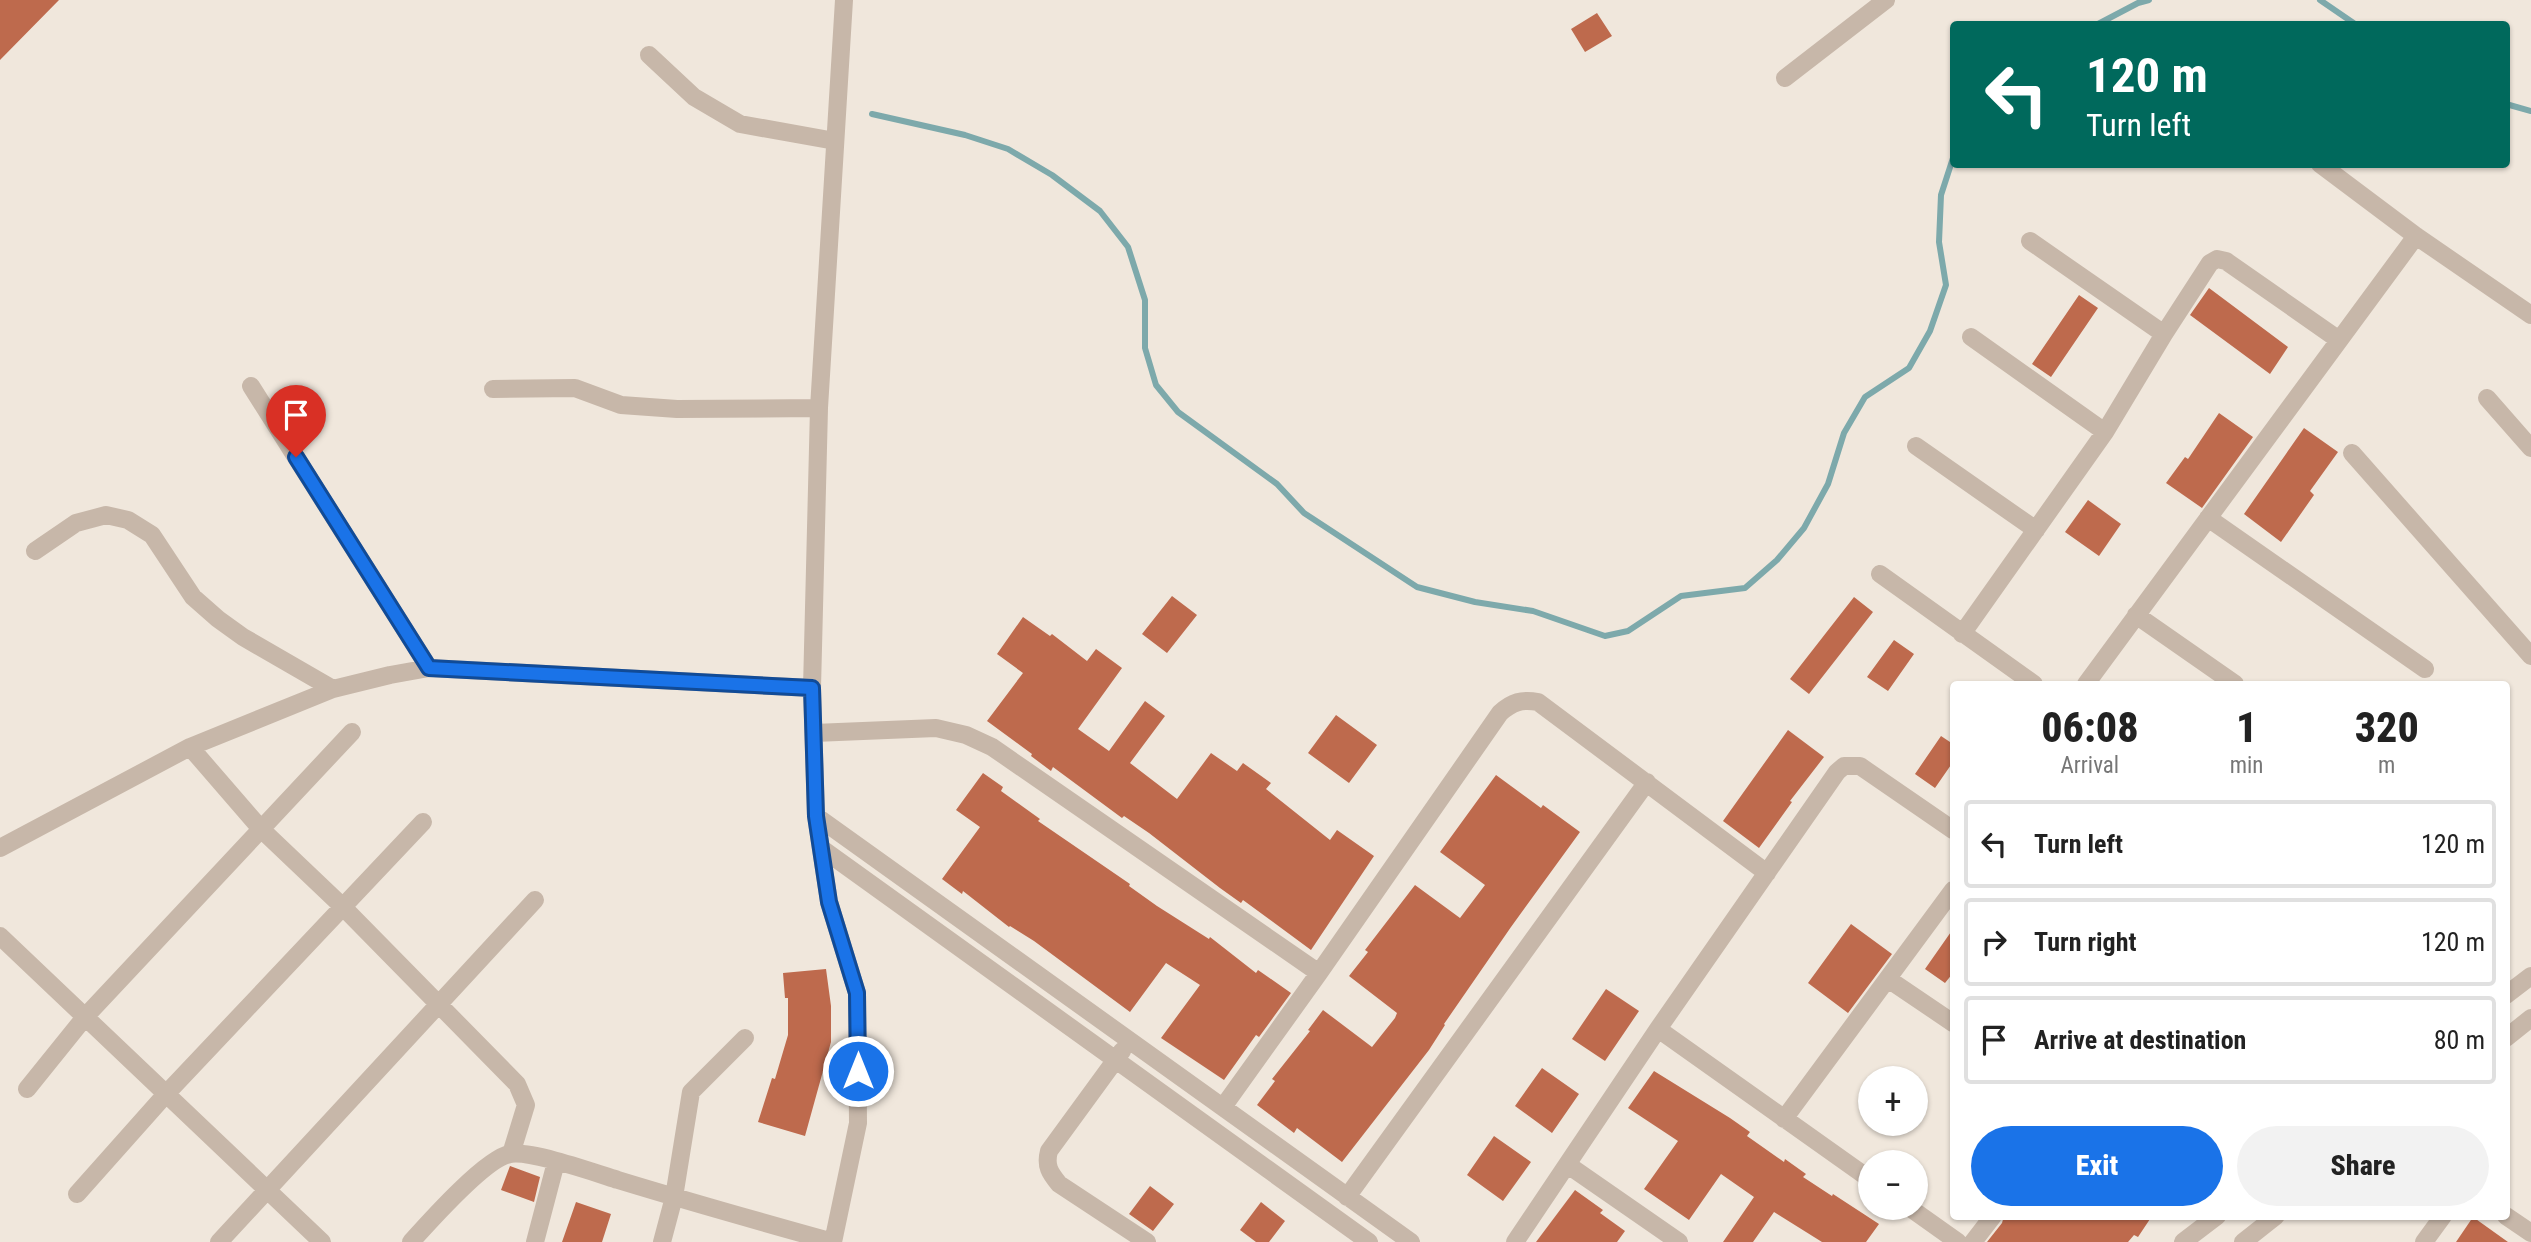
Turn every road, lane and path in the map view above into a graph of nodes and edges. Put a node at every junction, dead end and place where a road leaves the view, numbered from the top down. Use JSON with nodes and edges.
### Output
{"nodes":[{"id":1,"x":844,"y":0,"type":"edge"},
{"id":2,"x":1886,"y":0,"type":"edge"},
{"id":3,"x":649,"y":55,"type":"dead end"},
{"id":4,"x":1785,"y":78,"type":"dead end"},
{"id":5,"x":835,"y":141,"type":"junction"},
{"id":6,"x":2324,"y":168,"type":"edge"},
{"id":7,"x":2416,"y":236,"type":"junction"},
{"id":8,"x":2030,"y":241,"type":"dead end"},
{"id":9,"x":2531,"y":315,"type":"edge"},
{"id":10,"x":2164,"y":334,"type":"junction"},
{"id":11,"x":1971,"y":337,"type":"dead end"},
{"id":12,"x":2339,"y":341,"type":"junction"},
{"id":13,"x":251,"y":386,"type":"dead end"},
{"id":14,"x":493,"y":389,"type":"dead end"},
{"id":15,"x":2487,"y":398,"type":"dead end"},
{"id":16,"x":819,"y":408,"type":"junction"},
{"id":17,"x":2105,"y":432,"type":"junction"},
{"id":18,"x":1916,"y":446,"type":"dead end"},
{"id":19,"x":2531,"y":448,"type":"edge"},
{"id":20,"x":2352,"y":453,"type":"dead end"},
{"id":21,"x":2208,"y":518,"type":"junction"},
{"id":22,"x":2036,"y":530,"type":"junction"},
{"id":23,"x":35,"y":551,"type":"dead end"},
{"id":24,"x":1880,"y":574,"type":"dead end"},
{"id":25,"x":2136,"y":615,"type":"junction"},
{"id":26,"x":1962,"y":634,"type":"junction"},
{"id":27,"x":2531,"y":656,"type":"edge"},
{"id":28,"x":429,"y":668,"type":"junction"},
{"id":29,"x":2425,"y":669,"type":"dead end"},
{"id":30,"x":2030,"y":681,"type":"edge"},
{"id":31,"x":2088,"y":681,"type":"edge"},
{"id":32,"x":2231,"y":681,"type":"edge"},
{"id":33,"x":812,"y":688,"type":"junction"},
{"id":34,"x":333,"y":689,"type":"junction"},
{"id":35,"x":352,"y":732,"type":"dead end"},
{"id":36,"x":814,"y":733,"type":"junction"},
{"id":37,"x":190,"y":747,"type":"junction"},
{"id":38,"x":1647,"y":782,"type":"junction"},
{"id":39,"x":816,"y":816,"type":"junction"},
{"id":40,"x":423,"y":822,"type":"dead end"},
{"id":41,"x":1950,"y":828,"type":"edge"},
{"id":42,"x":261,"y":829,"type":"junction"},
{"id":43,"x":0,"y":848,"type":"edge"},
{"id":44,"x":821,"y":848,"type":"junction"},
{"id":45,"x":1767,"y":873,"type":"junction"},
{"id":46,"x":1950,"y":894,"type":"edge"},
{"id":47,"x":535,"y":900,"type":"dead end"},
{"id":48,"x":343,"y":906,"type":"junction"},
{"id":49,"x":0,"y":936,"type":"edge"},
{"id":50,"x":1320,"y":973,"type":"junction"},
{"id":51,"x":2531,"y":976,"type":"edge"},
{"id":52,"x":1888,"y":979,"type":"junction"},
{"id":53,"x":2510,"y":993,"type":"edge"},
{"id":54,"x":438,"y":1006,"type":"junction"},
{"id":55,"x":85,"y":1017,"type":"junction"},
{"id":56,"x":2531,"y":1018,"type":"edge"},
{"id":57,"x":1950,"y":1021,"type":"edge"},
{"id":58,"x":1658,"y":1029,"type":"junction"},
{"id":59,"x":2510,"y":1035,"type":"edge"},
{"id":60,"x":745,"y":1038,"type":"dead end"},
{"id":61,"x":1131,"y":1040,"type":"junction"},
{"id":62,"x":1116,"y":1060,"type":"junction"},
{"id":63,"x":27,"y":1089,"type":"dead end"},
{"id":64,"x":166,"y":1094,"type":"junction"},
{"id":65,"x":1223,"y":1107,"type":"junction"},
{"id":66,"x":1784,"y":1119,"type":"junction"},
{"id":67,"x":510,"y":1154,"type":"junction"},
{"id":68,"x":556,"y":1162,"type":"junction"},
{"id":69,"x":1568,"y":1166,"type":"junction"},
{"id":70,"x":1858,"y":1171,"type":"edge"},
{"id":71,"x":268,"y":1190,"type":"junction"},
{"id":72,"x":77,"y":1194,"type":"dead end"},
{"id":73,"x":674,"y":1197,"type":"junction"},
{"id":74,"x":1348,"y":1197,"type":"junction"},
{"id":75,"x":2510,"y":1219,"type":"edge"},
{"id":76,"x":1927,"y":1220,"type":"edge"},
{"id":77,"x":1990,"y":1220,"type":"edge"},
{"id":78,"x":2212,"y":1220,"type":"edge"},
{"id":79,"x":2271,"y":1220,"type":"edge"},
{"id":80,"x":2440,"y":1220,"type":"edge"},
{"id":81,"x":2531,"y":1233,"type":"edge"},
{"id":82,"x":2246,"y":1240,"type":"edge"},
{"id":83,"x":219,"y":1242,"type":"edge"},
{"id":84,"x":322,"y":1242,"type":"edge"},
{"id":85,"x":411,"y":1242,"type":"edge"},
{"id":86,"x":535,"y":1242,"type":"edge"},
{"id":87,"x":662,"y":1242,"type":"edge"},
{"id":88,"x":833,"y":1242,"type":"edge"},
{"id":89,"x":1147,"y":1242,"type":"edge"},
{"id":90,"x":1369,"y":1242,"type":"edge"},
{"id":91,"x":1411,"y":1242,"type":"edge"},
{"id":92,"x":1515,"y":1242,"type":"edge"},
{"id":93,"x":1679,"y":1242,"type":"edge"},
{"id":94,"x":1958,"y":1242,"type":"edge"},
{"id":95,"x":1973,"y":1242,"type":"edge"},
{"id":96,"x":2183,"y":1242,"type":"edge"},
{"id":97,"x":2424,"y":1242,"type":"edge"}],
"edges":[{"from":1,"to":5,"type":"street"},
{"from":2,"to":4,"type":"street"},
{"from":3,"to":5,"type":"street"},
{"from":5,"to":16,"type":"street"},
{"from":6,"to":7,"type":"street"},
{"from":7,"to":9,"type":"street"},
{"from":7,"to":12,"type":"street"},
{"from":8,"to":10,"type":"street"},
{"from":10,"to":12,"type":"street"},
{"from":10,"to":17,"type":"street"},
{"from":11,"to":17,"type":"street"},
{"from":12,"to":21,"type":"street"},
{"from":13,"to":28,"type":"street"},
{"from":14,"to":16,"type":"street"},
{"from":15,"to":19,"type":"street"},
{"from":16,"to":33,"type":"street"},
{"from":17,"to":22,"type":"street"},
{"from":18,"to":22,"type":"street"},
{"from":20,"to":27,"type":"street"},
{"from":21,"to":25,"type":"street"},
{"from":21,"to":29,"type":"street"},
{"from":22,"to":26,"type":"street"},
{"from":23,"to":34,"type":"street"},
{"from":24,"to":26,"type":"street"},
{"from":25,"to":31,"type":"street"},
{"from":25,"to":32,"type":"street"},
{"from":26,"to":30,"type":"street"},
{"from":28,"to":33,"type":"street"},
{"from":28,"to":34,"type":"street"},
{"from":33,"to":36,"type":"street"},
{"from":34,"to":37,"type":"street"},
{"from":35,"to":42,"type":"street"},
{"from":36,"to":39,"type":"street"},
{"from":36,"to":50,"type":"street"},
{"from":37,"to":42,"type":"street"},
{"from":37,"to":43,"type":"street"},
{"from":38,"to":45,"type":"street"},
{"from":38,"to":50,"type":"street"},
{"from":38,"to":74,"type":"street"},
{"from":39,"to":44,"type":"street"},
{"from":39,"to":61,"type":"street"},
{"from":40,"to":48,"type":"street"},
{"from":41,"to":45,"type":"street"},
{"from":42,"to":48,"type":"street"},
{"from":42,"to":55,"type":"street"},
{"from":44,"to":62,"type":"street"},
{"from":44,"to":88,"type":"street"},
{"from":45,"to":58,"type":"street"},
{"from":46,"to":52,"type":"street"},
{"from":47,"to":54,"type":"street"},
{"from":48,"to":54,"type":"street"},
{"from":48,"to":64,"type":"street"},
{"from":49,"to":55,"type":"street"},
{"from":50,"to":65,"type":"street"},
{"from":51,"to":53,"type":"street"},
{"from":52,"to":57,"type":"street"},
{"from":52,"to":66,"type":"street"},
{"from":54,"to":67,"type":"street"},
{"from":54,"to":71,"type":"street"},
{"from":55,"to":63,"type":"street"},
{"from":55,"to":64,"type":"street"},
{"from":56,"to":59,"type":"street"},
{"from":58,"to":66,"type":"street"},
{"from":58,"to":69,"type":"street"},
{"from":60,"to":73,"type":"street"},
{"from":61,"to":62,"type":"street"},
{"from":61,"to":65,"type":"street"},
{"from":62,"to":89,"type":"street"},
{"from":62,"to":90,"type":"street"},
{"from":64,"to":71,"type":"street"},
{"from":64,"to":72,"type":"street"},
{"from":65,"to":74,"type":"street"},
{"from":66,"to":70,"type":"street"},
{"from":67,"to":68,"type":"street"},
{"from":67,"to":85,"type":"street"},
{"from":68,"to":73,"type":"street"},
{"from":68,"to":86,"type":"street"},
{"from":69,"to":92,"type":"street"},
{"from":69,"to":93,"type":"street"},
{"from":71,"to":83,"type":"street"},
{"from":71,"to":84,"type":"street"},
{"from":73,"to":87,"type":"street"},
{"from":73,"to":88,"type":"street"},
{"from":74,"to":91,"type":"street"},
{"from":75,"to":81,"type":"street"},
{"from":76,"to":94,"type":"street"},
{"from":77,"to":95,"type":"street"},
{"from":78,"to":96,"type":"street"},
{"from":79,"to":82,"type":"street"},
{"from":80,"to":97,"type":"street"}]}
